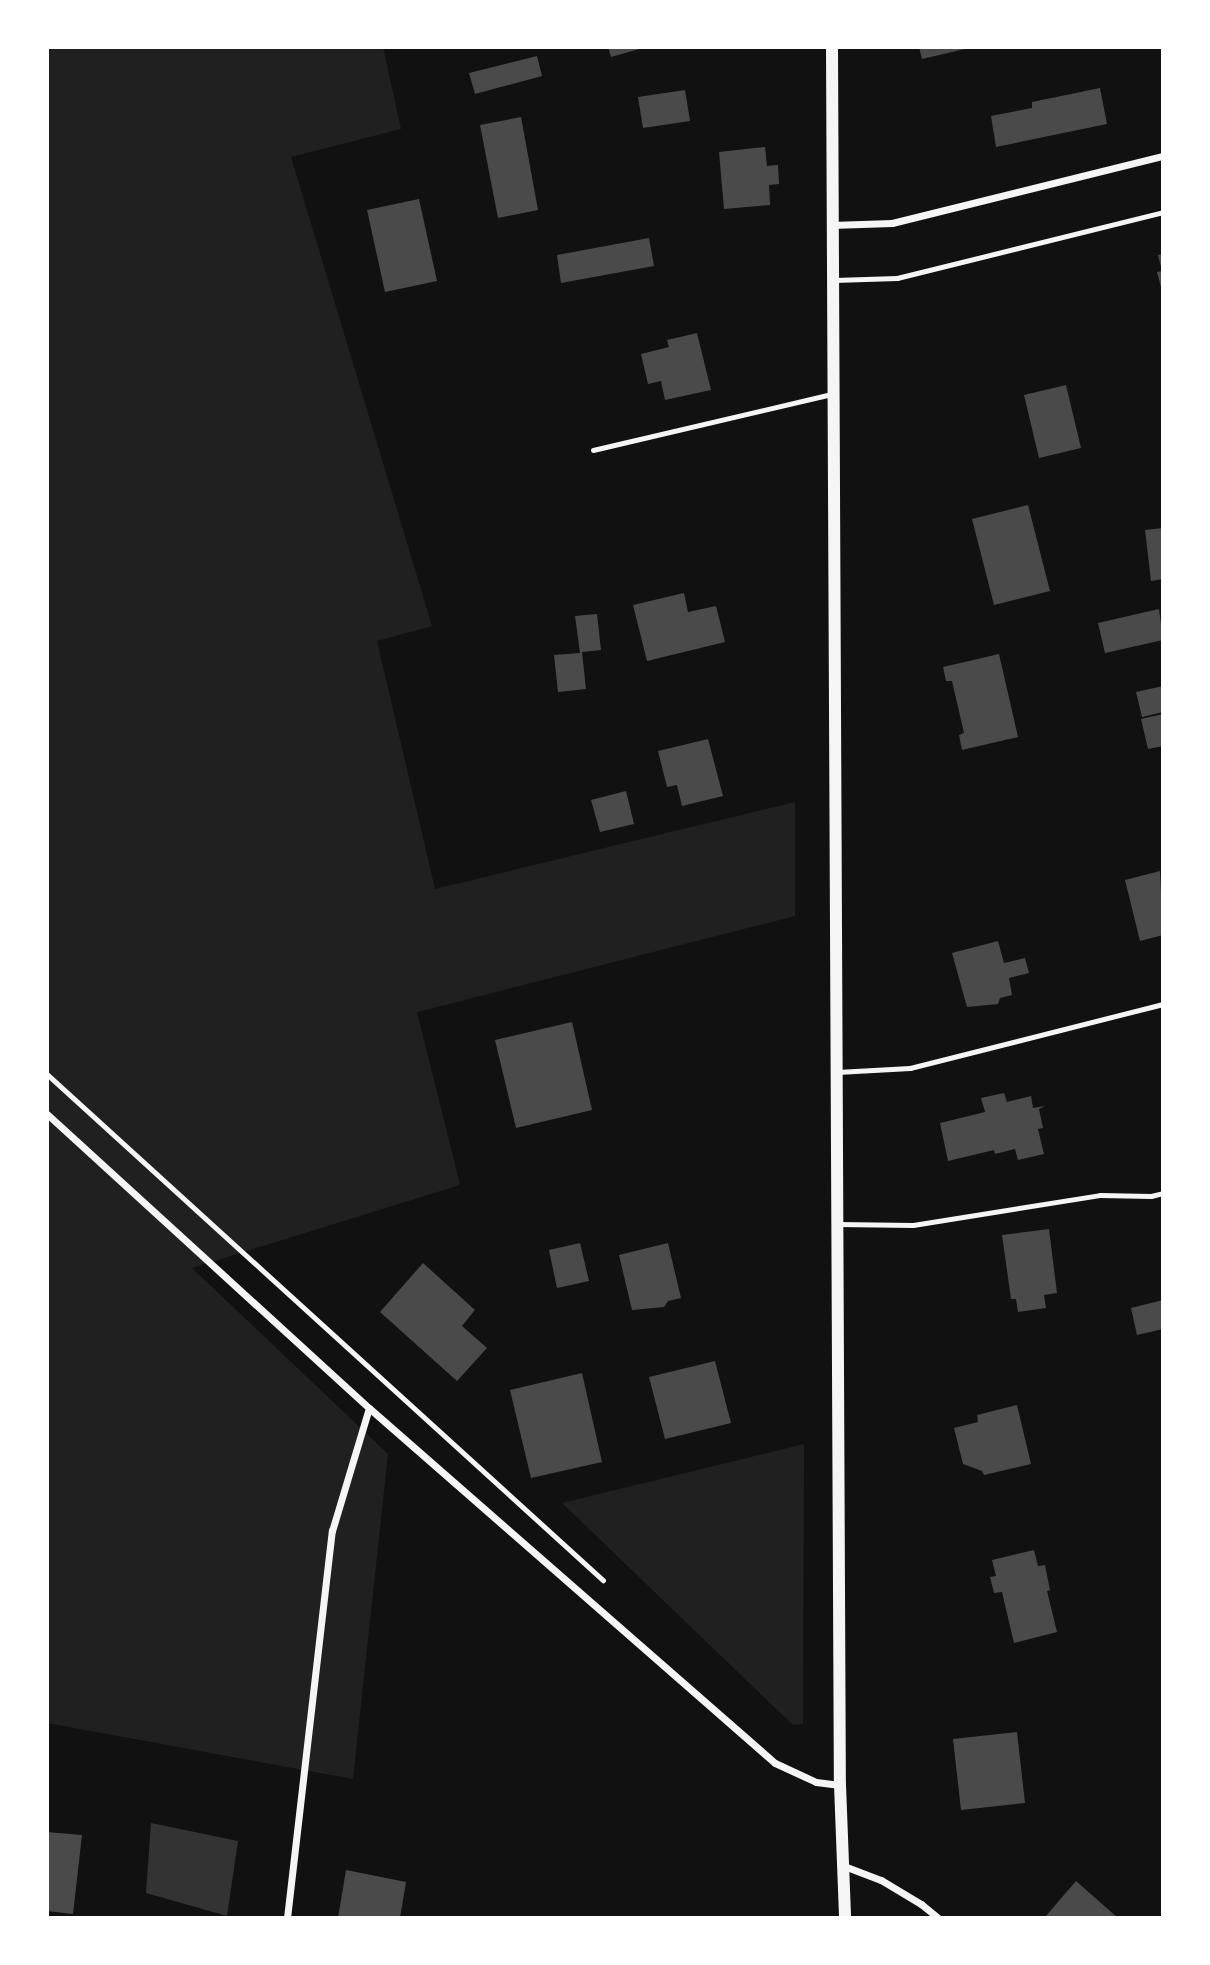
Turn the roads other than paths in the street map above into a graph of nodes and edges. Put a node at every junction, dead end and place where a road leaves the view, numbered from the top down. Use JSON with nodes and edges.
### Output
{"nodes":[{"id":1,"x":832,"y":47,"type":"edge"},
{"id":2,"x":1163,"y":156,"type":"edge"},
{"id":3,"x":1163,"y":212,"type":"edge"},
{"id":4,"x":831,"y":225,"type":"junction"},
{"id":5,"x":831,"y":281,"type":"junction"},
{"id":6,"x":832,"y":394,"type":"junction"},
{"id":7,"x":593,"y":450,"type":"dead end"},
{"id":8,"x":1163,"y":1004,"type":"edge"},
{"id":9,"x":837,"y":1072,"type":"junction"},
{"id":10,"x":47,"y":1114,"type":"edge"},
{"id":11,"x":1163,"y":1193,"type":"edge"},
{"id":12,"x":838,"y":1224,"type":"junction"},
{"id":13,"x":369,"y":1408,"type":"junction"},
{"id":14,"x":840,"y":1785,"type":"junction"},
{"id":15,"x":844,"y":1866,"type":"junction"},
{"id":16,"x":287,"y":1918,"type":"edge"},
{"id":17,"x":845,"y":1918,"type":"edge"},
{"id":18,"x":938,"y":1918,"type":"edge"}],
"edges":[{"from":1,"to":4,"type":"street"},
{"from":2,"to":4,"type":"street"},
{"from":3,"to":5,"type":"lane"},
{"from":4,"to":5,"type":"street"},
{"from":5,"to":6,"type":"street"},
{"from":6,"to":7,"type":"lane"},
{"from":6,"to":9,"type":"street"},
{"from":8,"to":9,"type":"lane"},
{"from":9,"to":12,"type":"street"},
{"from":10,"to":13,"type":"street"},
{"from":11,"to":12,"type":"lane"},
{"from":12,"to":14,"type":"street"},
{"from":13,"to":14,"type":"street"},
{"from":13,"to":16,"type":"street"},
{"from":14,"to":15,"type":"street"},
{"from":15,"to":17,"type":"street"},
{"from":15,"to":18,"type":"street"}]}
